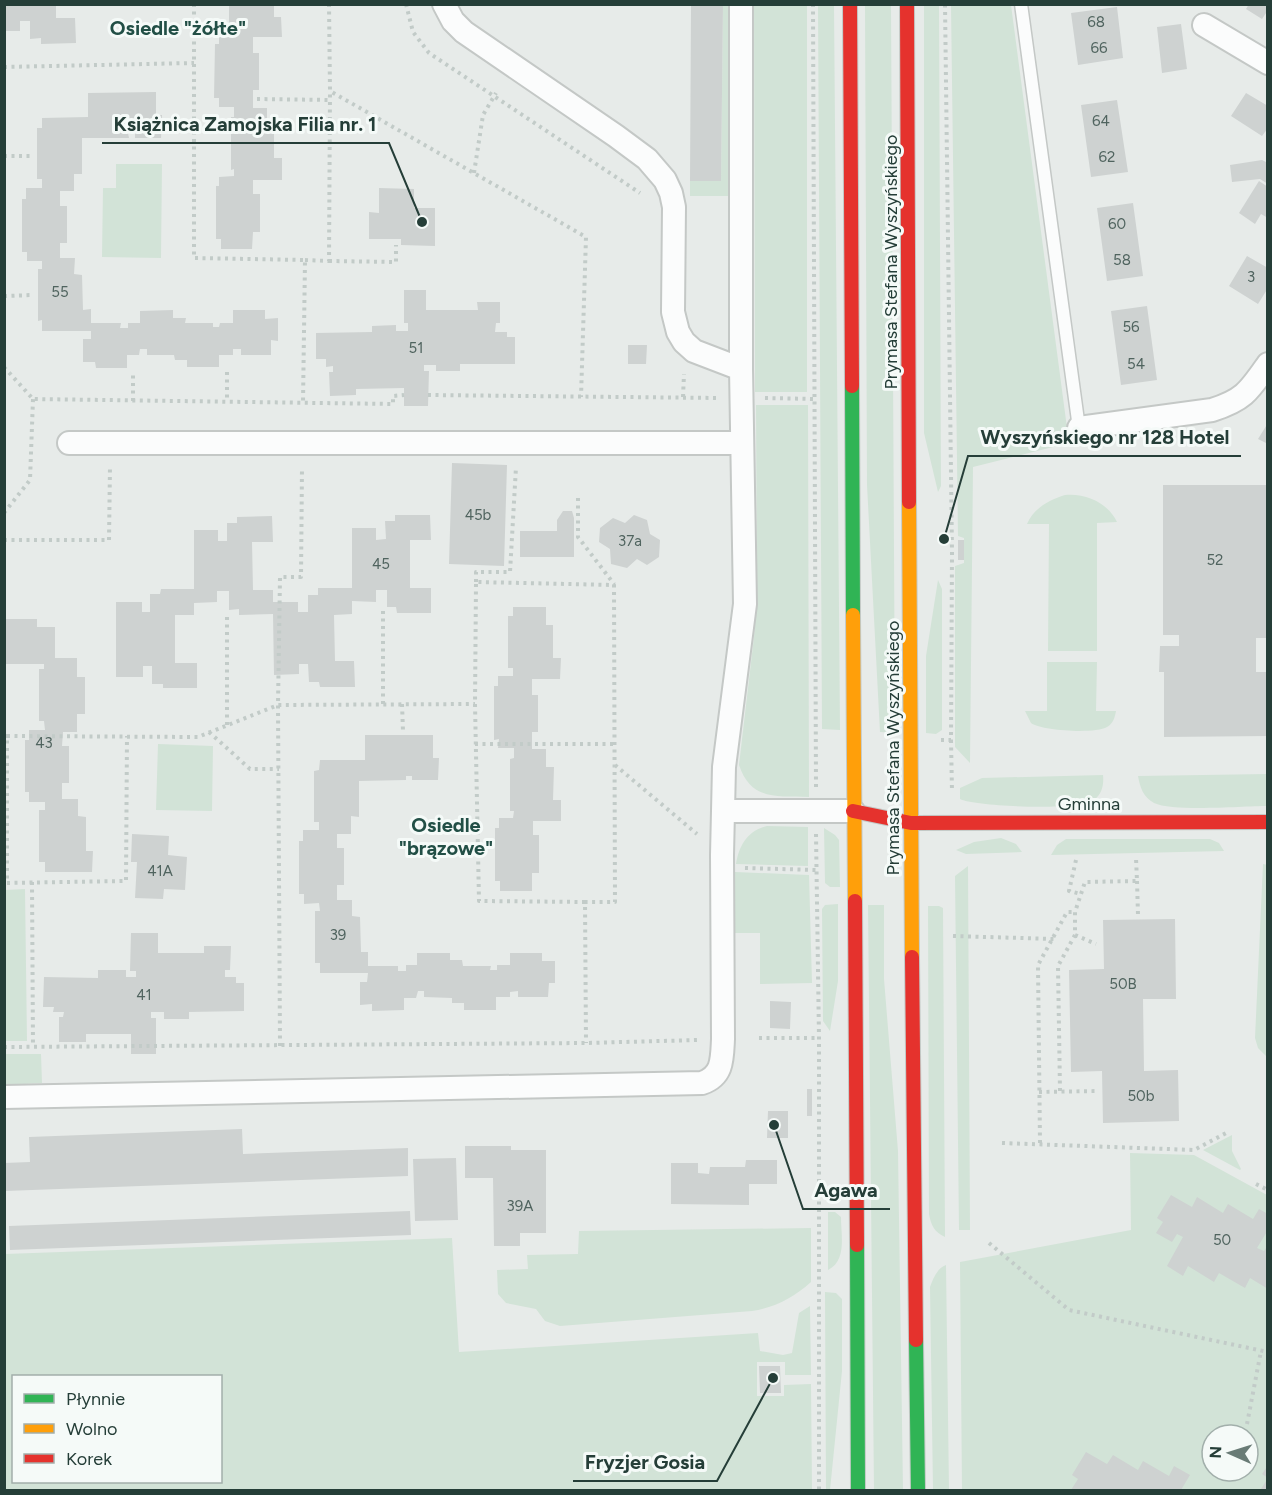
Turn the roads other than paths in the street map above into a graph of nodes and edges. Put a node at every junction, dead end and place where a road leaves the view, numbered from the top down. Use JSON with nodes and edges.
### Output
{"nodes":[{"id":1,"x":444,"y":4,"type":"edge"},
{"id":2,"x":741,"y":4,"type":"edge"},
{"id":3,"x":849,"y":4,"type":"edge"},
{"id":4,"x":907,"y":4,"type":"edge"},
{"id":5,"x":1021,"y":4,"type":"edge"},
{"id":6,"x":1204,"y":25,"type":"dead end"},
{"id":7,"x":1268,"y":63,"type":"edge"},
{"id":8,"x":1268,"y":364,"type":"edge"},
{"id":9,"x":741,"y":369,"type":"junction"},
{"id":10,"x":1079,"y":428,"type":"joint"},
{"id":11,"x":69,"y":443,"type":"dead end"},
{"id":12,"x":742,"y":443,"type":"junction"},
{"id":13,"x":723,"y":811,"type":"junction"},
{"id":14,"x":853,"y":811,"type":"junction"},
{"id":15,"x":1268,"y":822,"type":"edge"},
{"id":16,"x":911,"y":823,"type":"junction"},
{"id":17,"x":4,"y":1097,"type":"edge"},
{"id":18,"x":858,"y":1491,"type":"edge"},
{"id":19,"x":918,"y":1491,"type":"edge"}],
"edges":[{"from":1,"to":9,"type":"street"},
{"from":2,"to":9,"type":"street"},
{"from":3,"to":14,"type":"main road"},
{"from":4,"to":16,"type":"main road","name":"Prymasa Stefana Wyszyńskiego"},
{"from":5,"to":10,"type":"lane"},
{"from":6,"to":7,"type":"street"},
{"from":8,"to":10,"type":"street"},
{"from":9,"to":12,"type":"street"},
{"from":11,"to":12,"type":"street"},
{"from":12,"to":13,"type":"street"},
{"from":13,"to":14,"type":"street"},
{"from":13,"to":17,"type":"street"},
{"from":14,"to":16,"type":"main road","name":"Gminna"},
{"from":14,"to":18,"type":"main road"},
{"from":15,"to":16,"type":"main road","name":"Gminna"},
{"from":16,"to":19,"type":"main road","name":"Prymasa Stefana Wyszyńskiego"}]}
